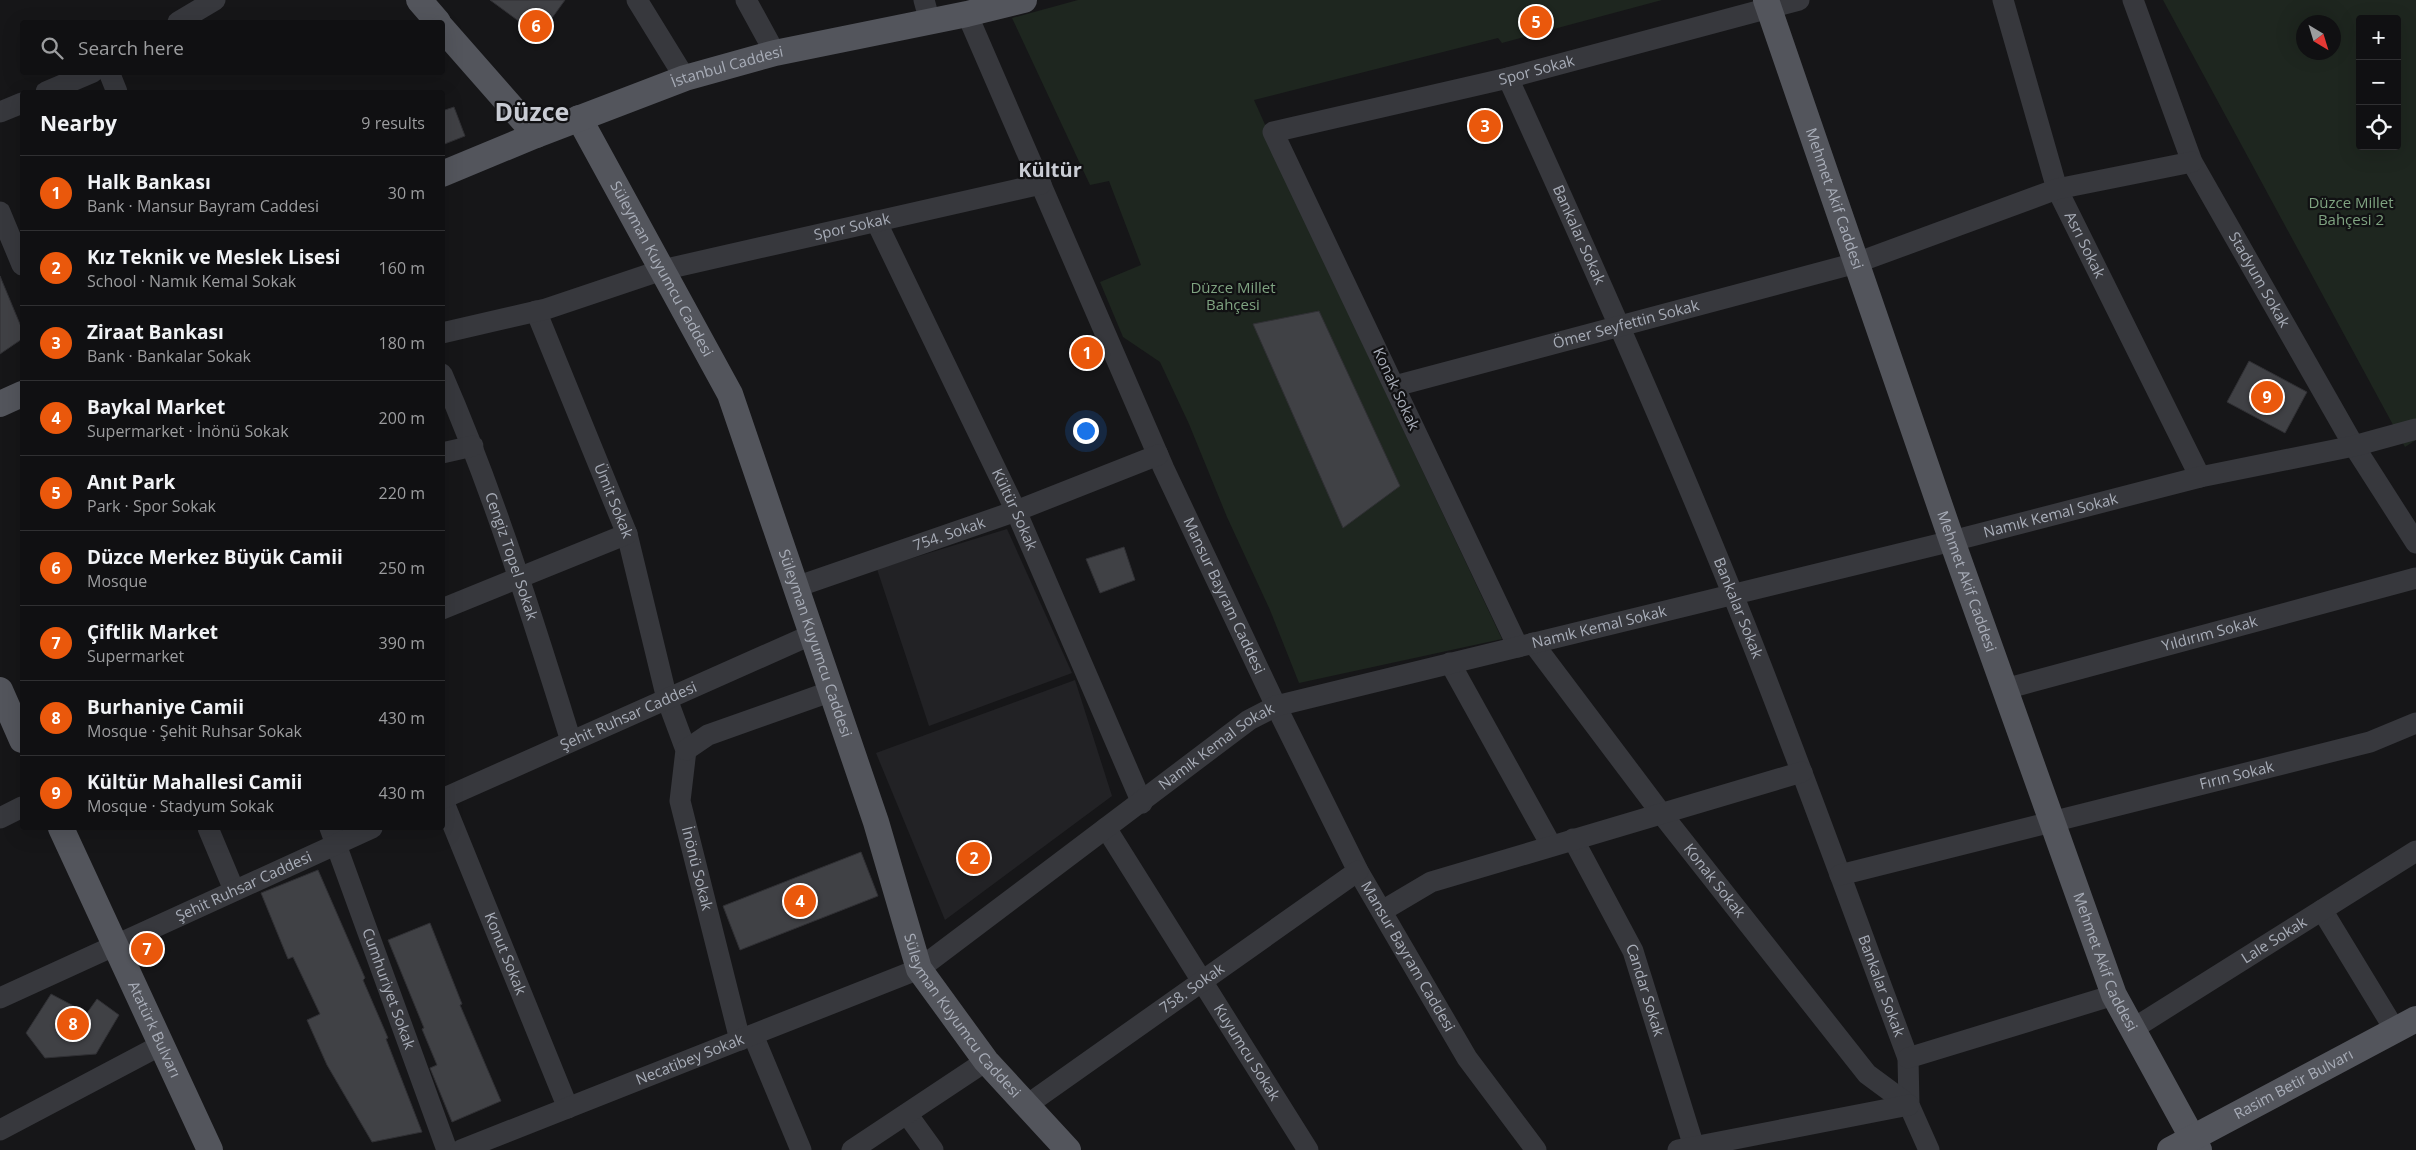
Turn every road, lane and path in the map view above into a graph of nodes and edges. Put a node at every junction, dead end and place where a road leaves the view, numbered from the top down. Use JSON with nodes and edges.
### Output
{"nodes":[{"id":1,"x":215,"y":0,"type":"edge"},
{"id":2,"x":419,"y":0,"type":"edge"},
{"id":3,"x":637,"y":0,"type":"edge"},
{"id":4,"x":746,"y":0,"type":"edge"},
{"id":5,"x":1024,"y":0,"type":"edge"},
{"id":6,"x":1799,"y":0,"type":"edge"},
{"id":7,"x":2003,"y":0,"type":"edge"},
{"id":8,"x":2133,"y":0,"type":"edge"},
{"id":9,"x":1767,"y":4,"type":"edge"},
{"id":10,"x":927,"y":11,"type":"edge"},
{"id":11,"x":967,"y":14,"type":"junction"},
{"id":12,"x":181,"y":20,"type":"edge"},
{"id":13,"x":436,"y":20,"type":"edge"},
{"id":14,"x":445,"y":31,"type":"edge"},
{"id":15,"x":775,"y":53,"type":"junction"},
{"id":16,"x":86,"y":75,"type":"edge"},
{"id":17,"x":110,"y":75,"type":"edge"},
{"id":18,"x":685,"y":78,"type":"junction"},
{"id":19,"x":1508,"y":78,"type":"junction"},
{"id":20,"x":51,"y":90,"type":"edge"},
{"id":21,"x":116,"y":90,"type":"edge"},
{"id":22,"x":20,"y":104,"type":"edge"},
{"id":23,"x":0,"y":112,"type":"edge"},
{"id":24,"x":579,"y":118,"type":"junction"},
{"id":25,"x":1273,"y":132,"type":"joint"},
{"id":26,"x":536,"y":135,"type":"junction"},
{"id":27,"x":2192,"y":162,"type":"junction"},
{"id":28,"x":445,"y":173,"type":"edge"},
{"id":29,"x":1042,"y":184,"type":"junction"},
{"id":30,"x":2057,"y":189,"type":"junction"},
{"id":31,"x":0,"y":212,"type":"edge"},
{"id":32,"x":876,"y":221,"type":"junction"},
{"id":33,"x":20,"y":260,"type":"edge"},
{"id":34,"x":1856,"y":263,"type":"junction"},
{"id":35,"x":662,"y":270,"type":"junction"},
{"id":36,"x":536,"y":311,"type":"junction"},
{"id":37,"x":1620,"y":326,"type":"junction"},
{"id":38,"x":445,"y":332,"type":"edge"},
{"id":39,"x":445,"y":381,"type":"edge"},
{"id":40,"x":1395,"y":386,"type":"junction"},
{"id":41,"x":20,"y":395,"type":"edge"},
{"id":42,"x":0,"y":404,"type":"edge"},
{"id":43,"x":2416,"y":429,"type":"edge"},
{"id":44,"x":473,"y":446,"type":"junction"},
{"id":45,"x":2354,"y":446,"type":"junction"},
{"id":46,"x":445,"y":452,"type":"edge"},
{"id":47,"x":1158,"y":455,"type":"junction"},
{"id":48,"x":2200,"y":478,"type":"junction"},
{"id":49,"x":1016,"y":511,"type":"junction"},
{"id":50,"x":626,"y":534,"type":"junction"},
{"id":51,"x":1952,"y":541,"type":"junction"},
{"id":52,"x":2416,"y":543,"type":"edge"},
{"id":53,"x":2416,"y":578,"type":"edge"},
{"id":54,"x":520,"y":579,"type":"junction"},
{"id":55,"x":796,"y":587,"type":"junction"},
{"id":56,"x":1733,"y":594,"type":"junction"},
{"id":57,"x":445,"y":608,"type":"edge"},
{"id":58,"x":813,"y":634,"type":"junction"},
{"id":59,"x":1526,"y":645,"type":"junction"},
{"id":60,"x":1450,"y":663,"type":"junction"},
{"id":61,"x":2005,"y":689,"type":"junction"},
{"id":62,"x":0,"y":690,"type":"edge"},
{"id":63,"x":832,"y":691,"type":"junction"},
{"id":64,"x":667,"y":699,"type":"junction"},
{"id":65,"x":1276,"y":706,"type":"junction"},
{"id":66,"x":2416,"y":723,"type":"edge"},
{"id":67,"x":20,"y":735,"type":"edge"},
{"id":68,"x":571,"y":741,"type":"junction"},
{"id":69,"x":686,"y":750,"type":"junction"},
{"id":70,"x":1802,"y":772,"type":"junction"},
{"id":71,"x":445,"y":798,"type":"edge"},
{"id":72,"x":1142,"y":803,"type":"junction"},
{"id":73,"x":445,"y":804,"type":"edge"},
{"id":74,"x":20,"y":808,"type":"edge"},
{"id":75,"x":1661,"y":813,"type":"junction"},
{"id":76,"x":0,"y":818,"type":"edge"},
{"id":77,"x":2054,"y":822,"type":"junction"},
{"id":78,"x":1106,"y":828,"type":"junction"},
{"id":79,"x":63,"y":830,"type":"edge"},
{"id":80,"x":209,"y":830,"type":"edge"},
{"id":81,"x":361,"y":830,"type":"edge"},
{"id":82,"x":333,"y":835,"type":"edge"},
{"id":83,"x":1573,"y":839,"type":"junction"},
{"id":84,"x":1551,"y":845,"type":"junction"},
{"id":85,"x":2416,"y":851,"type":"edge"},
{"id":86,"x":1358,"y":871,"type":"junction"},
{"id":87,"x":1840,"y":875,"type":"junction"},
{"id":88,"x":234,"y":890,"type":"junction"},
{"id":89,"x":2322,"y":910,"type":"junction"},
{"id":90,"x":1382,"y":911,"type":"junction"},
{"id":91,"x":115,"y":946,"type":"junction"},
{"id":92,"x":919,"y":969,"type":"junction"},
{"id":93,"x":1204,"y":981,"type":"junction"},
{"id":94,"x":2114,"y":996,"type":"junction"},
{"id":95,"x":0,"y":998,"type":"edge"},
{"id":96,"x":2405,"y":1025,"type":"edge"},
{"id":97,"x":2131,"y":1030,"type":"junction"},
{"id":98,"x":747,"y":1037,"type":"junction"},
{"id":99,"x":161,"y":1045,"type":"junction"},
{"id":100,"x":1908,"y":1058,"type":"junction"},
{"id":101,"x":986,"y":1061,"type":"junction"},
{"id":102,"x":1027,"y":1105,"type":"junction"},
{"id":103,"x":1909,"y":1106,"type":"junction"},
{"id":104,"x":568,"y":1108,"type":"junction"},
{"id":105,"x":907,"y":1114,"type":"junction"},
{"id":106,"x":0,"y":1130,"type":"edge"},
{"id":107,"x":2187,"y":1146,"type":"edge"},
{"id":108,"x":1689,"y":1149,"type":"edge"},
{"id":109,"x":210,"y":1150,"type":"edge"},
{"id":110,"x":447,"y":1150,"type":"edge"},
{"id":111,"x":460,"y":1150,"type":"edge"},
{"id":112,"x":801,"y":1150,"type":"edge"},
{"id":113,"x":852,"y":1150,"type":"edge"},
{"id":114,"x":933,"y":1150,"type":"edge"},
{"id":115,"x":1068,"y":1150,"type":"edge"},
{"id":116,"x":1308,"y":1150,"type":"edge"},
{"id":117,"x":1536,"y":1150,"type":"edge"},
{"id":118,"x":1928,"y":1150,"type":"edge"}],
"edges":[{"from":1,"to":12,"type":"street"},
{"from":2,"to":13,"type":"main road"},
{"from":3,"to":18,"type":"street"},
{"from":4,"to":15,"type":"street"},
{"from":5,"to":11,"type":"main road","name":"İstanbul Caddesi"},
{"from":6,"to":9,"type":"street","name":"Spor Sokak"},
{"from":7,"to":30,"type":"street","name":"Asrı Sokak"},
{"from":8,"to":27,"type":"street","name":"Stadyum Sokak"},
{"from":9,"to":19,"type":"street","name":"Spor Sokak"},
{"from":9,"to":34,"type":"main road","name":"Mehmet Akif Caddesi"},
{"from":10,"to":11,"type":"main road","name":"İstanbul Caddesi"},
{"from":10,"to":15,"type":"main road","name":"İstanbul Caddesi"},
{"from":11,"to":29,"type":"street","name":"Mansur Bayram Caddesi"},
{"from":14,"to":26,"type":"main road"},
{"from":15,"to":18,"type":"main road","name":"İstanbul Caddesi"},
{"from":16,"to":20,"type":"street"},
{"from":17,"to":21,"type":"street"},
{"from":18,"to":24,"type":"main road","name":"İstanbul Caddesi"},
{"from":19,"to":25,"type":"street","name":"Spor Sokak"},
{"from":19,"to":37,"type":"street","name":"Bankalar Sokak"},
{"from":22,"to":23,"type":"street"},
{"from":24,"to":26,"type":"main road","name":"İstanbul Caddesi"},
{"from":24,"to":35,"type":"main road","name":"Süleyman Kuyumcu Caddesi"},
{"from":25,"to":40,"type":"street","name":"Konak Sokak"},
{"from":26,"to":28,"type":"main road","name":"İstanbul Caddesi"},
{"from":27,"to":30,"type":"street","name":"Ömer Seyfettin Sokak"},
{"from":27,"to":45,"type":"street","name":"Stadyum Sokak"},
{"from":29,"to":32,"type":"street","name":"Spor Sokak"},
{"from":29,"to":47,"type":"street","name":"Mansur Bayram Caddesi"},
{"from":30,"to":34,"type":"street","name":"Ömer Seyfettin Sokak"},
{"from":30,"to":48,"type":"street","name":"Asrı Sokak"},
{"from":31,"to":33,"type":"street"},
{"from":32,"to":35,"type":"street","name":"Spor Sokak"},
{"from":32,"to":49,"type":"street","name":"Kültür Sokak"},
{"from":34,"to":37,"type":"street","name":"Ömer Seyfettin Sokak"},
{"from":34,"to":51,"type":"main road","name":"Mehmet Akif Caddesi"},
{"from":35,"to":36,"type":"street","name":"Spor Sokak"},
{"from":35,"to":55,"type":"main road","name":"Süleyman Kuyumcu Caddesi"},
{"from":36,"to":38,"type":"street","name":"Spor Sokak"},
{"from":36,"to":50,"type":"street","name":"Ümit Sokak"},
{"from":37,"to":40,"type":"street","name":"Ömer Seyfettin Sokak"},
{"from":37,"to":56,"type":"street","name":"Bankalar Sokak"},
{"from":39,"to":44,"type":"street","name":"Cengiz Topel Sokak"},
{"from":40,"to":59,"type":"street","name":"Konak Sokak"},
{"from":41,"to":42,"type":"main road"},
{"from":43,"to":45,"type":"street","name":"Namık Kemal Sokak"},
{"from":44,"to":46,"type":"street"},
{"from":44,"to":54,"type":"street","name":"Cengiz Topel Sokak"},
{"from":45,"to":48,"type":"street","name":"Namık Kemal Sokak"},
{"from":45,"to":52,"type":"street","name":"Stadyum Sokak"},
{"from":47,"to":49,"type":"street","name":"754. Sokak"},
{"from":47,"to":65,"type":"street","name":"Mansur Bayram Caddesi"},
{"from":48,"to":51,"type":"street","name":"Namık Kemal Sokak"},
{"from":49,"to":55,"type":"street","name":"754. Sokak"},
{"from":49,"to":72,"type":"street","name":"Kültür Sokak"},
{"from":50,"to":54,"type":"street"},
{"from":50,"to":64,"type":"street","name":"Ümit Sokak"},
{"from":51,"to":56,"type":"street","name":"Namık Kemal Sokak"},
{"from":51,"to":61,"type":"main road","name":"Mehmet Akif Caddesi"},
{"from":53,"to":61,"type":"street","name":"Yıldırım Sokak"},
{"from":54,"to":57,"type":"street"},
{"from":54,"to":68,"type":"street","name":"Cengiz Topel Sokak"},
{"from":55,"to":58,"type":"main road","name":"Süleyman Kuyumcu Caddesi"},
{"from":56,"to":59,"type":"street","name":"Namık Kemal Sokak"},
{"from":56,"to":70,"type":"street","name":"Bankalar Sokak"},
{"from":58,"to":63,"type":"main road","name":"Süleyman Kuyumcu Caddesi"},
{"from":58,"to":64,"type":"street","name":"Şehit Ruhsar Caddesi"},
{"from":59,"to":60,"type":"street","name":"Namık Kemal Sokak"},
{"from":59,"to":75,"type":"street","name":"Konak Sokak"},
{"from":60,"to":65,"type":"street","name":"Namık Kemal Sokak"},
{"from":60,"to":84,"type":"street"},
{"from":61,"to":77,"type":"main road","name":"Mehmet Akif Caddesi"},
{"from":62,"to":67,"type":"main road"},
{"from":63,"to":69,"type":"street"},
{"from":63,"to":92,"type":"main road","name":"Süleyman Kuyumcu Caddesi"},
{"from":64,"to":68,"type":"street","name":"Şehit Ruhsar Caddesi"},
{"from":64,"to":69,"type":"street","name":"İnönü Sokak"},
{"from":65,"to":72,"type":"street","name":"Namık Kemal Sokak"},
{"from":65,"to":86,"type":"street","name":"Mansur Bayram Caddesi"},
{"from":66,"to":77,"type":"street","name":"Fırın Sokak"},
{"from":68,"to":71,"type":"street","name":"Şehit Ruhsar Caddesi"},
{"from":69,"to":98,"type":"street","name":"İnönü Sokak"},
{"from":70,"to":75,"type":"street"},
{"from":70,"to":87,"type":"street","name":"Bankalar Sokak"},
{"from":72,"to":78,"type":"street","name":"Namık Kemal Sokak"},
{"from":73,"to":104,"type":"street","name":"Konut Sokak"},
{"from":74,"to":76,"type":"street"},
{"from":75,"to":83,"type":"street"},
{"from":75,"to":103,"type":"street","name":"Konak Sokak"},
{"from":77,"to":87,"type":"street","name":"Fırın Sokak"},
{"from":77,"to":94,"type":"main road","name":"Mehmet Akif Caddesi"},
{"from":78,"to":92,"type":"street","name":"Namık Kemal Sokak"},
{"from":78,"to":93,"type":"street","name":"Kuyumcu Sokak"},
{"from":79,"to":91,"type":"main road","name":"Atatürk Bulvarı"},
{"from":80,"to":88,"type":"street"},
{"from":81,"to":82,"type":"street","name":"Şehit Ruhsar Caddesi"},
{"from":82,"to":88,"type":"street","name":"Şehit Ruhsar Caddesi"},
{"from":82,"to":110,"type":"street","name":"Cumhuriyet Sokak"},
{"from":83,"to":84,"type":"street"},
{"from":83,"to":108,"type":"street","name":"Candar Sokak"},
{"from":84,"to":90,"type":"street"},
{"from":85,"to":89,"type":"street","name":"Lale Sokak"},
{"from":86,"to":90,"type":"street","name":"Mansur Bayram Caddesi"},
{"from":86,"to":93,"type":"street","name":"758. Sokak"},
{"from":87,"to":100,"type":"street","name":"Bankalar Sokak"},
{"from":88,"to":91,"type":"street","name":"Şehit Ruhsar Caddesi"},
{"from":89,"to":96,"type":"street"},
{"from":89,"to":97,"type":"street","name":"Lale Sokak"},
{"from":90,"to":117,"type":"street","name":"Mansur Bayram Caddesi"},
{"from":91,"to":95,"type":"street","name":"Şehit Ruhsar Caddesi"},
{"from":91,"to":99,"type":"main road","name":"Atatürk Bulvarı"},
{"from":92,"to":98,"type":"street","name":"Necatibey Sokak"},
{"from":92,"to":101,"type":"main road","name":"Süleyman Kuyumcu Caddesi"},
{"from":93,"to":102,"type":"street","name":"758. Sokak"},
{"from":93,"to":116,"type":"street","name":"Kuyumcu Sokak"},
{"from":94,"to":97,"type":"main road","name":"Mehmet Akif Caddesi"},
{"from":94,"to":100,"type":"street"},
{"from":96,"to":107,"type":"main road","name":"Rasim Betir Bulvarı"},
{"from":97,"to":107,"type":"main road","name":"Mehmet Akif Caddesi"},
{"from":98,"to":104,"type":"street","name":"Necatibey Sokak"},
{"from":98,"to":112,"type":"street","name":"İnönü Sokak"},
{"from":99,"to":106,"type":"street"},
{"from":99,"to":109,"type":"main road","name":"Atatürk Bulvarı"},
{"from":100,"to":103,"type":"street","name":"Bankalar Sokak"},
{"from":101,"to":102,"type":"main road","name":"Süleyman Kuyumcu Caddesi"},
{"from":101,"to":105,"type":"street"},
{"from":102,"to":115,"type":"main road","name":"Süleyman Kuyumcu Caddesi"},
{"from":103,"to":108,"type":"street"},
{"from":103,"to":118,"type":"street","name":"Bankalar Sokak"},
{"from":104,"to":111,"type":"street","name":"Necatibey Sokak"},
{"from":105,"to":113,"type":"street"},
{"from":105,"to":114,"type":"street"}]}
